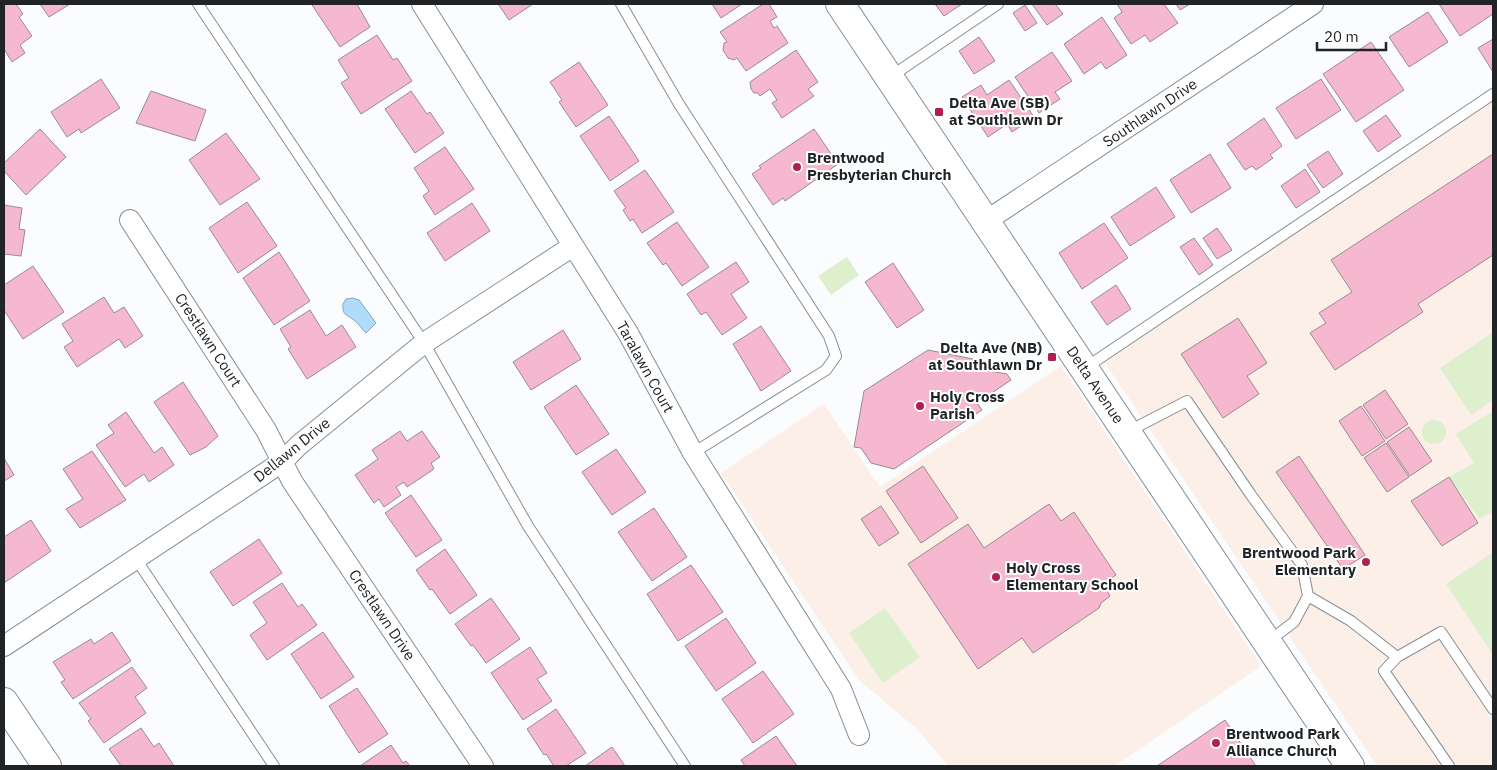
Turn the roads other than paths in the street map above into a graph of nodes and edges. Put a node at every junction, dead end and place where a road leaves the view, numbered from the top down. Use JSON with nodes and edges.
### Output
{"nodes":[{"id":1,"x":198,"y":4,"type":"edge"},
{"id":2,"x":422,"y":4,"type":"edge"},
{"id":3,"x":621,"y":4,"type":"edge"},
{"id":4,"x":840,"y":4,"type":"edge"},
{"id":5,"x":998,"y":4,"type":"edge"},
{"id":6,"x":1313,"y":4,"type":"edge"},
{"id":7,"x":889,"y":77,"type":"junction"},
{"id":8,"x":1493,"y":94,"type":"edge"},
{"id":9,"x":130,"y":220,"type":"dead end"},
{"id":10,"x":986,"y":221,"type":"junction"},
{"id":11,"x":573,"y":246,"type":"junction"},
{"id":12,"x":424,"y":343,"type":"junction"},
{"id":13,"x":1084,"y":368,"type":"junction"},
{"id":14,"x":1126,"y":432,"type":"junction"},
{"id":15,"x":693,"y":453,"type":"junction"},
{"id":16,"x":282,"y":462,"type":"junction"},
{"id":17,"x":136,"y":559,"type":"junction"},
{"id":18,"x":1308,"y":596,"type":"junction"},
{"id":19,"x":1267,"y":642,"type":"junction"},
{"id":20,"x":4,"y":646,"type":"edge"},
{"id":21,"x":1397,"y":657,"type":"junction"},
{"id":22,"x":4,"y":702,"type":"edge"},
{"id":23,"x":1493,"y":709,"type":"edge"},
{"id":24,"x":859,"y":735,"type":"dead end"},
{"id":25,"x":47,"y":766,"type":"edge"},
{"id":26,"x":274,"y":766,"type":"edge"},
{"id":27,"x":483,"y":766,"type":"edge"},
{"id":28,"x":684,"y":766,"type":"edge"},
{"id":29,"x":1350,"y":766,"type":"edge"},
{"id":30,"x":1449,"y":766,"type":"edge"}],
"edges":[{"from":1,"to":12,"type":"lane"},
{"from":2,"to":11,"type":"street","name":"Taralawn Court"},
{"from":3,"to":15,"type":"lane"},
{"from":4,"to":7,"type":"street","name":"Delta Avenue"},
{"from":5,"to":7,"type":"lane"},
{"from":6,"to":10,"type":"street","name":"Southlawn Drive"},
{"from":7,"to":10,"type":"street","name":"Delta Avenue"},
{"from":8,"to":13,"type":"lane"},
{"from":9,"to":16,"type":"street","name":"Crestlawn Court"},
{"from":10,"to":13,"type":"street","name":"Delta Avenue"},
{"from":11,"to":12,"type":"street","name":"Dellawn Drive"},
{"from":11,"to":15,"type":"street","name":"Taralawn Court"},
{"from":12,"to":16,"type":"street","name":"Dellawn Drive"},
{"from":12,"to":28,"type":"lane"},
{"from":13,"to":14,"type":"street","name":"Delta Avenue"},
{"from":14,"to":18,"type":"lane"},
{"from":14,"to":19,"type":"street","name":"Delta Avenue"},
{"from":15,"to":24,"type":"street","name":"Taralawn Court"},
{"from":16,"to":17,"type":"street","name":"Dellawn Drive"},
{"from":16,"to":27,"type":"street","name":"Crestlawn Drive"},
{"from":17,"to":20,"type":"street","name":"Dellawn Drive"},
{"from":17,"to":26,"type":"lane"},
{"from":18,"to":19,"type":"lane"},
{"from":18,"to":21,"type":"lane"},
{"from":19,"to":29,"type":"street","name":"Delta Avenue"},
{"from":21,"to":23,"type":"lane"},
{"from":21,"to":30,"type":"lane"},
{"from":22,"to":25,"type":"street"}]}
